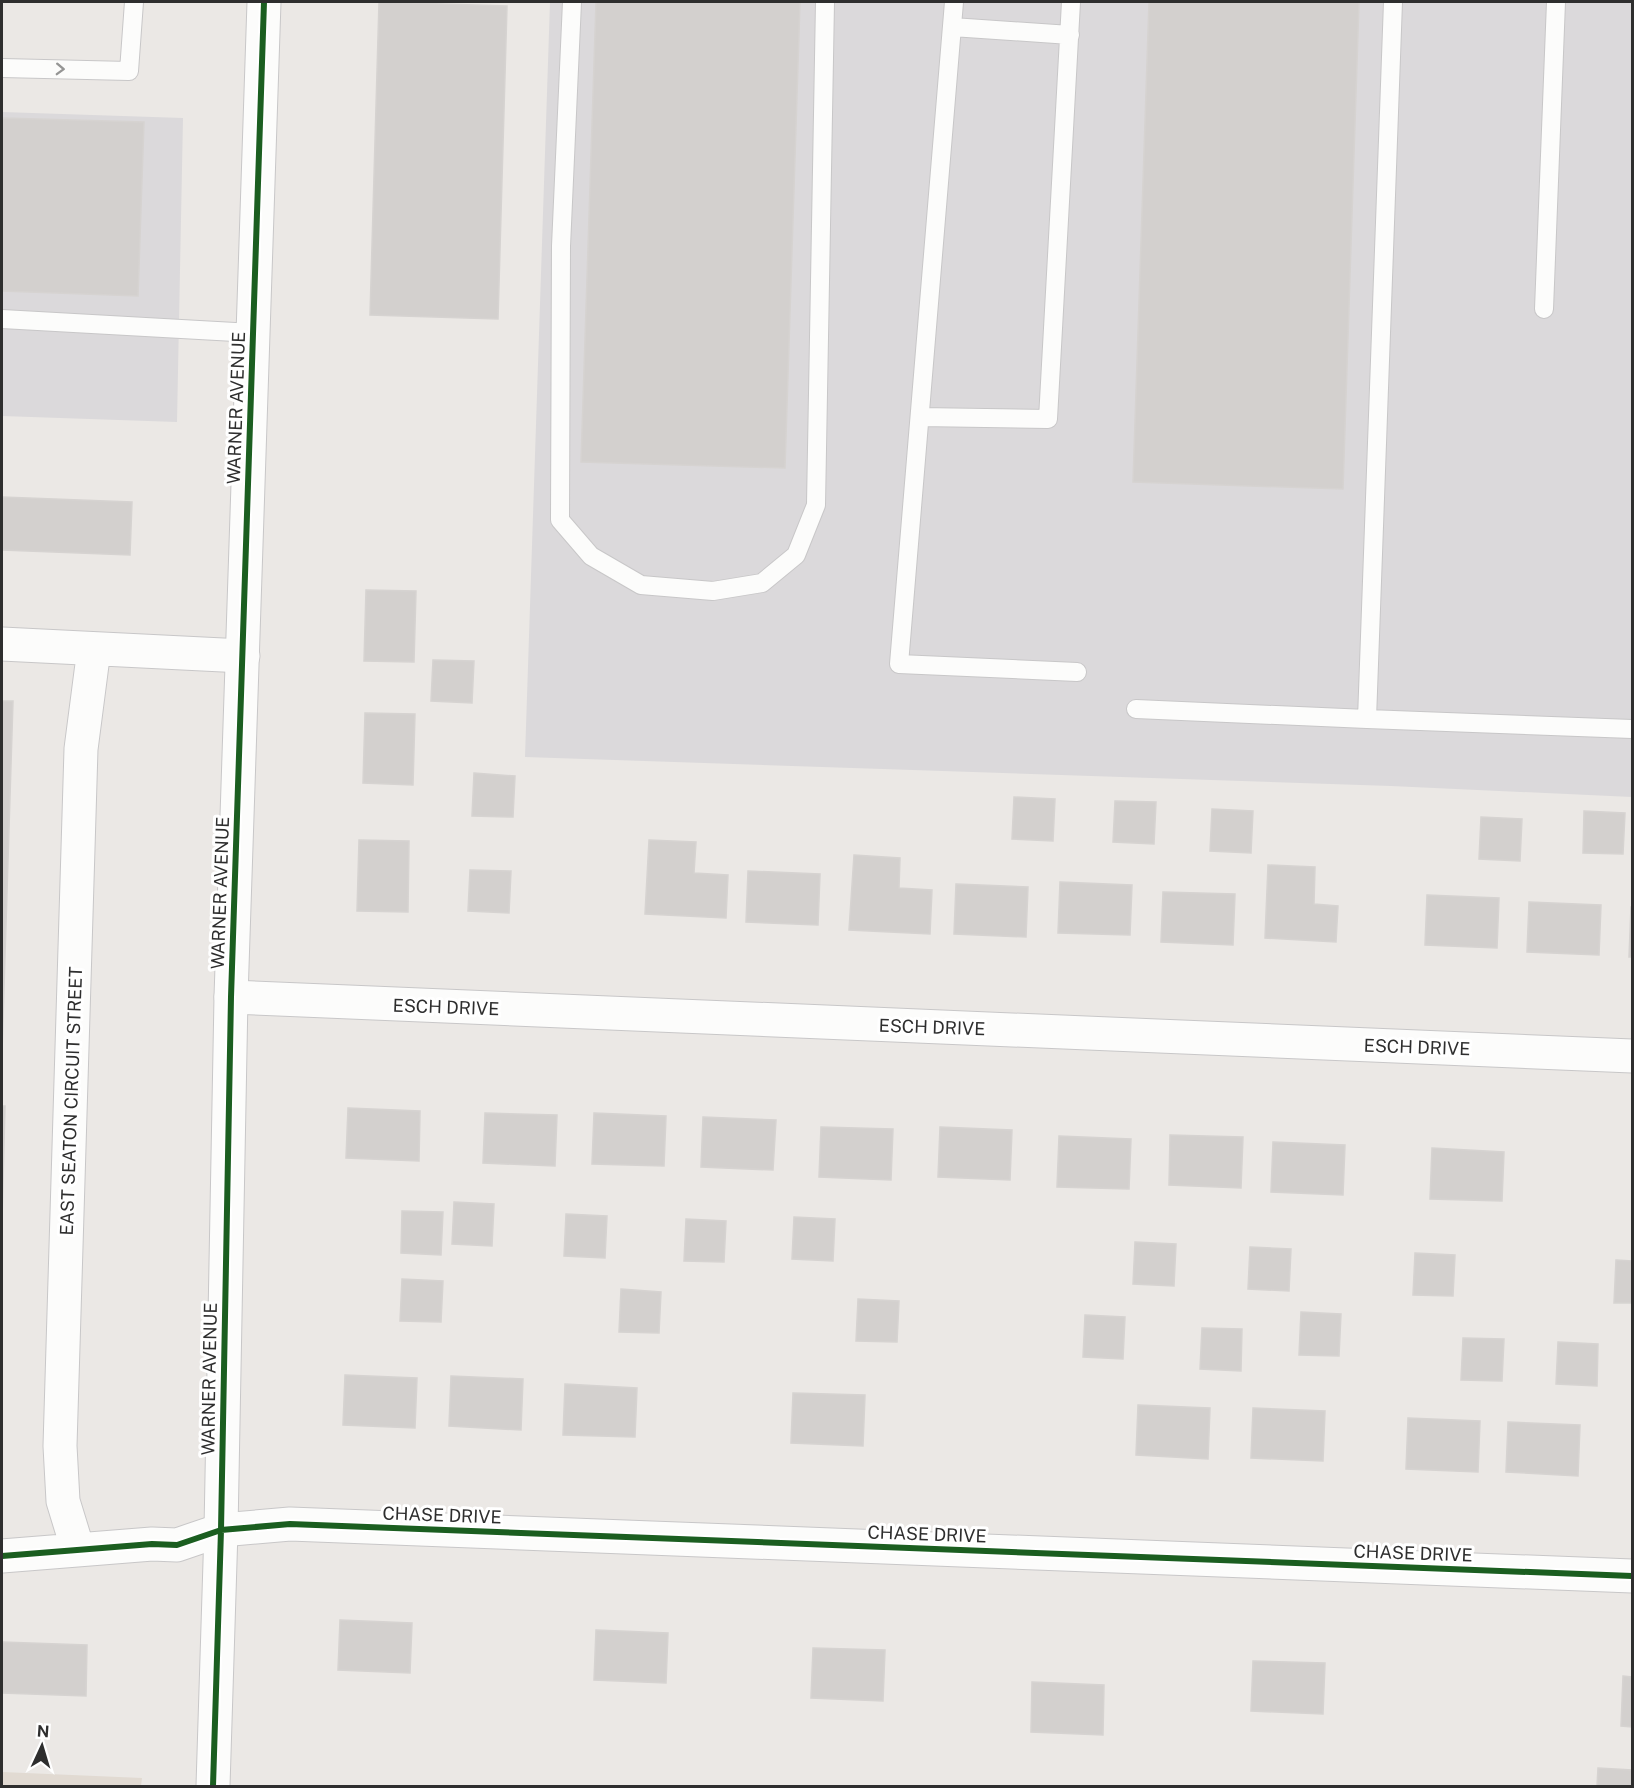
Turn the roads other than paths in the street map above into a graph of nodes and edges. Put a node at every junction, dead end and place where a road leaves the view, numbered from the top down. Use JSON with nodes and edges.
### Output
{"nodes":[{"id":1,"x":134,"y":2,"type":"edge"},
{"id":2,"x":264,"y":2,"type":"edge"},
{"id":3,"x":573,"y":2,"type":"edge"},
{"id":4,"x":825,"y":2,"type":"edge"},
{"id":5,"x":954,"y":2,"type":"edge"},
{"id":6,"x":1071,"y":2,"type":"edge"},
{"id":7,"x":1393,"y":2,"type":"edge"},
{"id":8,"x":1556,"y":2,"type":"edge"},
{"id":9,"x":952,"y":27,"type":"junction"},
{"id":10,"x":1070,"y":35,"type":"junction"},
{"id":11,"x":2,"y":68,"type":"edge"},
{"id":12,"x":1544,"y":309,"type":"dead end"},
{"id":13,"x":2,"y":319,"type":"edge"},
{"id":14,"x":253,"y":333,"type":"junction"},
{"id":15,"x":920,"y":417,"type":"junction"},
{"id":16,"x":2,"y":644,"type":"edge"},
{"id":17,"x":94,"y":649,"type":"junction"},
{"id":18,"x":243,"y":656,"type":"junction"},
{"id":19,"x":1077,"y":672,"type":"dead end"},
{"id":20,"x":1136,"y":709,"type":"dead end"},
{"id":21,"x":1368,"y":719,"type":"junction"},
{"id":22,"x":1632,"y":729,"type":"edge"},
{"id":23,"x":231,"y":997,"type":"junction"},
{"id":24,"x":1632,"y":1056,"type":"edge"},
{"id":25,"x":221,"y":1530,"type":"junction"},
{"id":26,"x":78,"y":1550,"type":"junction"},
{"id":27,"x":2,"y":1556,"type":"edge"},
{"id":28,"x":1632,"y":1576,"type":"edge"},
{"id":29,"x":213,"y":1786,"type":"edge"}],
"edges":[{"from":11,"to":1,"type":"lane","one_way":true},
{"from":2,"to":14,"type":"street","name":"WARNER AVENUE"},
{"from":3,"to":4,"type":"lane"},
{"from":5,"to":9,"type":"lane"},
{"from":6,"to":10,"type":"lane"},
{"from":7,"to":21,"type":"lane"},
{"from":8,"to":12,"type":"lane"},
{"from":9,"to":10,"type":"lane"},
{"from":9,"to":15,"type":"lane"},
{"from":10,"to":15,"type":"lane"},
{"from":13,"to":14,"type":"lane"},
{"from":14,"to":18,"type":"street","name":"WARNER AVENUE"},
{"from":15,"to":19,"type":"lane"},
{"from":16,"to":17,"type":"street"},
{"from":17,"to":18,"type":"street"},
{"from":17,"to":26,"type":"street","name":"EAST SEATON CIRCUIT STREET"},
{"from":18,"to":23,"type":"street","name":"WARNER AVENUE"},
{"from":20,"to":21,"type":"lane"},
{"from":21,"to":22,"type":"lane"},
{"from":23,"to":24,"type":"street","name":"ESCH DRIVE"},
{"from":23,"to":25,"type":"street","name":"WARNER AVENUE"},
{"from":25,"to":26,"type":"street","name":"CHASE DRIVE"},
{"from":25,"to":28,"type":"street","name":"CHASE DRIVE"},
{"from":25,"to":29,"type":"street","name":"WARNER AVENUE"},
{"from":26,"to":27,"type":"street","name":"CHASE DRIVE"}]}
